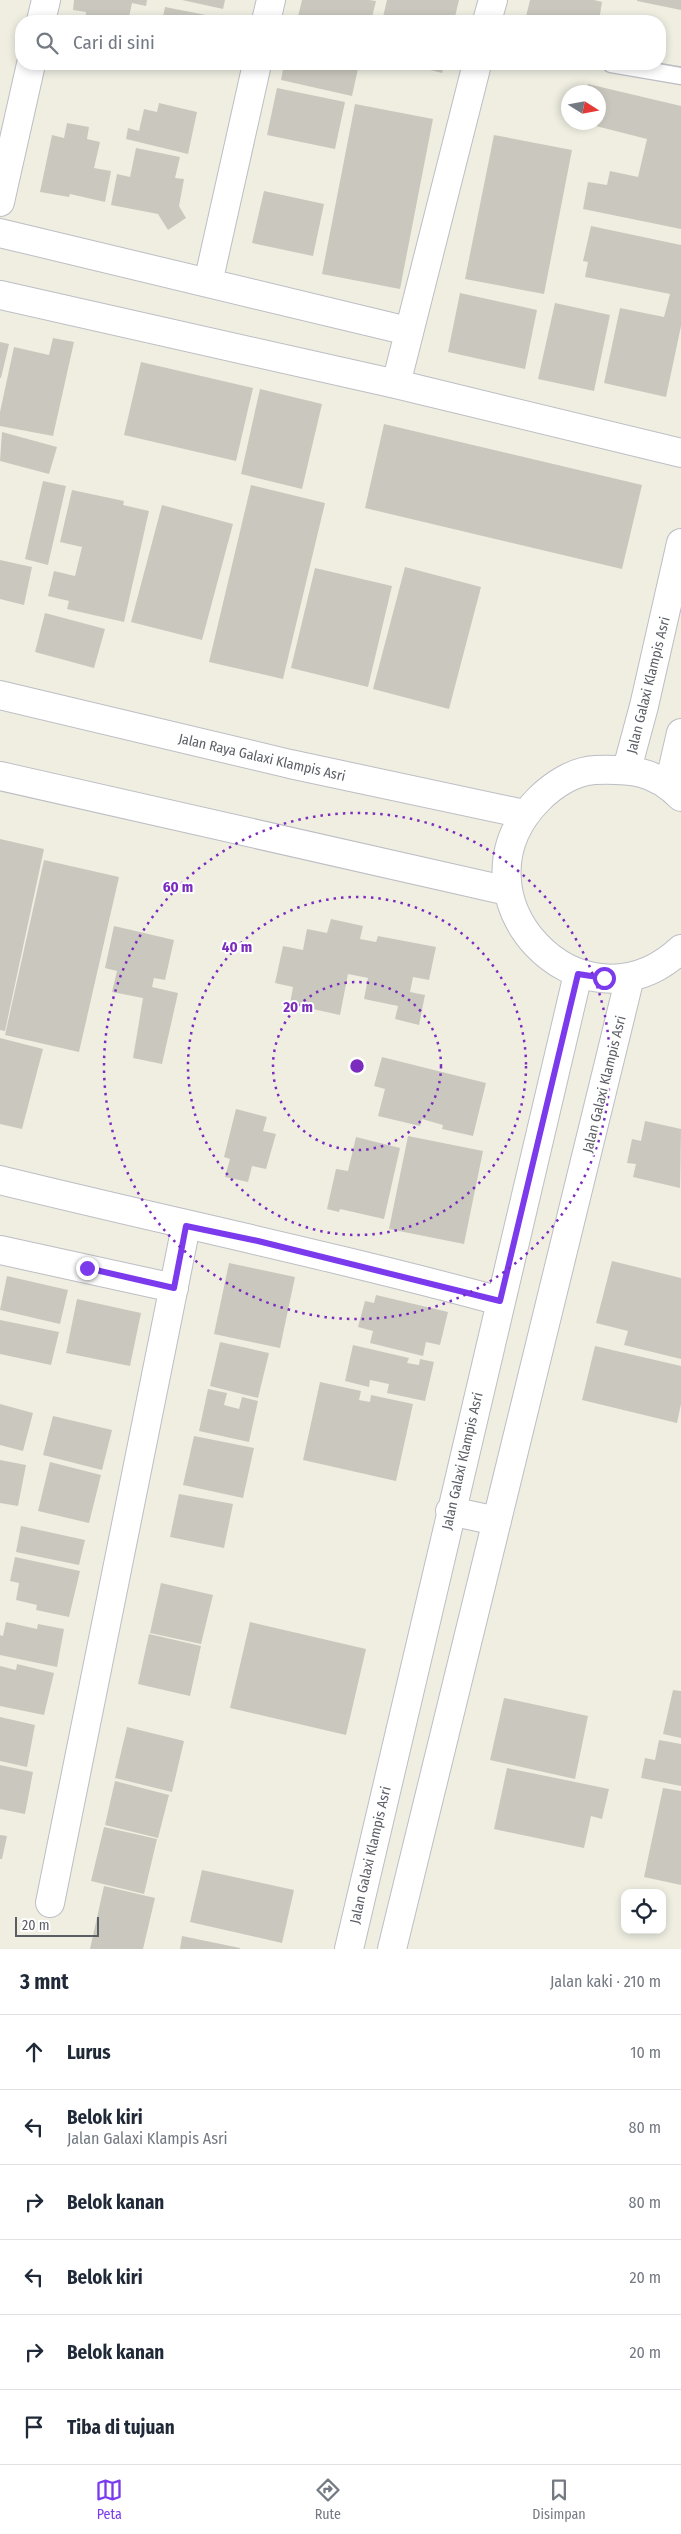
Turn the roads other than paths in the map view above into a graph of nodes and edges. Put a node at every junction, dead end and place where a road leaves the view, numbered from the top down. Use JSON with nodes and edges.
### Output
{"nodes":[{"id":1,"x":46,"y":0,"type":"edge"},
{"id":2,"x":271,"y":0,"type":"edge"},
{"id":3,"x":493,"y":0,"type":"edge"},
{"id":4,"x":42,"y":15,"type":"edge"},
{"id":5,"x":267,"y":15,"type":"edge"},
{"id":6,"x":489,"y":15,"type":"edge"},
{"id":7,"x":30,"y":70,"type":"edge"},
{"id":8,"x":256,"y":70,"type":"edge"},
{"id":9,"x":475,"y":70,"type":"edge"},
{"id":10,"x":646,"y":70,"type":"edge"},
{"id":11,"x":681,"y":76,"type":"edge"},
{"id":12,"x":0,"y":202,"type":"edge"},
{"id":13,"x":0,"y":234,"type":"edge"},
{"id":14,"x":208,"y":282,"type":"junction"},
{"id":15,"x":0,"y":295,"type":"edge"},
{"id":16,"x":408,"y":331,"type":"junction"},
{"id":17,"x":396,"y":384,"type":"junction"},
{"id":18,"x":681,"y":453,"type":"edge"},
{"id":19,"x":681,"y":543,"type":"edge"},
{"id":20,"x":0,"y":695,"type":"edge"},
{"id":21,"x":681,"y":733,"type":"edge"},
{"id":22,"x":627,"y":769,"type":"junction"},
{"id":23,"x":0,"y":776,"type":"edge"},
{"id":24,"x":675,"y":791,"type":"edge"},
{"id":25,"x":524,"y":814,"type":"junction"},
{"id":26,"x":508,"y":891,"type":"junction"},
{"id":27,"x":681,"y":949,"type":"edge"},
{"id":28,"x":578,"y":974,"type":"junction"},
{"id":29,"x":630,"y":977,"type":"junction"},
{"id":30,"x":0,"y":1180,"type":"edge"},
{"id":31,"x":186,"y":1226,"type":"junction"},
{"id":32,"x":0,"y":1250,"type":"edge"},
{"id":33,"x":174,"y":1288,"type":"junction"},
{"id":34,"x":500,"y":1301,"type":"junction"},
{"id":35,"x":450,"y":1511,"type":"junction"},
{"id":36,"x":497,"y":1521,"type":"junction"},
{"id":37,"x":50,"y":1903,"type":"dead end"},
{"id":38,"x":348,"y":1949,"type":"edge"},
{"id":39,"x":392,"y":1949,"type":"edge"}],
"edges":[{"from":1,"to":4,"type":"street"},
{"from":2,"to":5,"type":"street"},
{"from":3,"to":6,"type":"street"},
{"from":7,"to":12,"type":"street"},
{"from":8,"to":14,"type":"street"},
{"from":9,"to":16,"type":"street"},
{"from":10,"to":11,"type":"lane"},
{"from":13,"to":14,"type":"street"},
{"from":14,"to":16,"type":"street"},
{"from":15,"to":17,"type":"street"},
{"from":16,"to":17,"type":"street"},
{"from":17,"to":18,"type":"street"},
{"from":19,"to":22,"type":"street","name":"Jalan Galaxi Klampis Asri"},
{"from":20,"to":25,"type":"street","name":"Jalan Raya Galaxi Klampis Asri"},
{"from":21,"to":24,"type":"street"},
{"from":22,"to":24,"type":"street"},
{"from":22,"to":25,"type":"street"},
{"from":23,"to":26,"type":"street"},
{"from":25,"to":26,"type":"street"},
{"from":26,"to":28,"type":"street"},
{"from":27,"to":29,"type":"street"},
{"from":28,"to":29,"type":"street"},
{"from":28,"to":34,"type":"street","name":"Jalan Galaxi Klampis Asri"},
{"from":29,"to":36,"type":"street","name":"Jalan Galaxi Klampis Asri"},
{"from":30,"to":31,"type":"street"},
{"from":31,"to":33,"type":"street"},
{"from":31,"to":34,"type":"street"},
{"from":32,"to":33,"type":"street"},
{"from":33,"to":37,"type":"street"},
{"from":34,"to":35,"type":"street","name":"Jalan Galaxi Klampis Asri"},
{"from":35,"to":36,"type":"street"},
{"from":35,"to":38,"type":"street","name":"Jalan Galaxi Klampis Asri"},
{"from":36,"to":39,"type":"street","name":"Jalan Galaxi Klampis Asri"}]}
